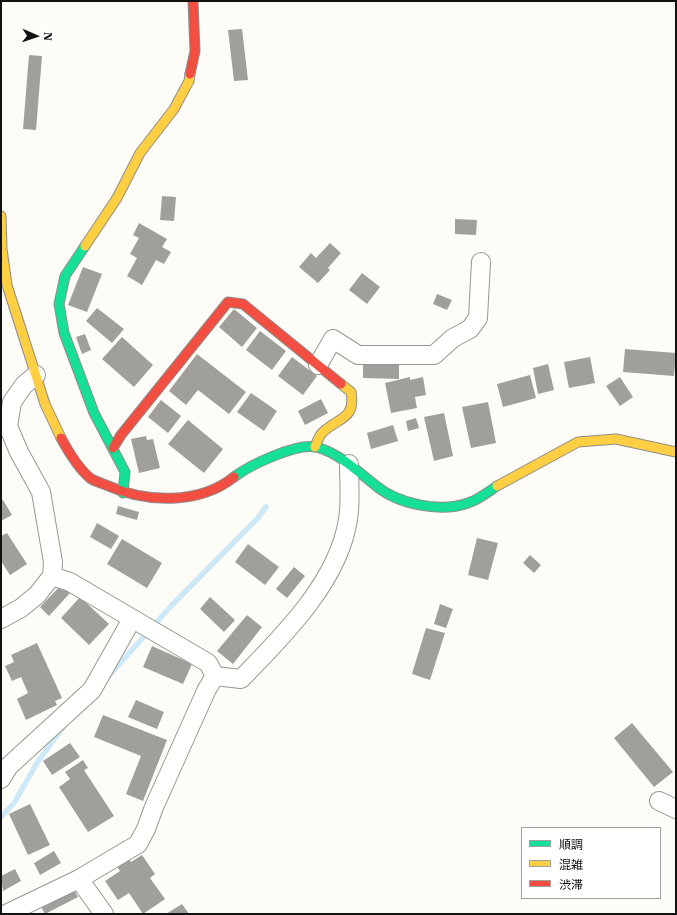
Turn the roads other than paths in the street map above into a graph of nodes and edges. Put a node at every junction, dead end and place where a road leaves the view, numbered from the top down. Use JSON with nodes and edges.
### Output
{"nodes":[{"id":1,"x":193,"y":1,"type":"edge"},
{"id":2,"x":1,"y":216,"type":"edge"},
{"id":3,"x":481,"y":262,"type":"dead end"},
{"id":4,"x":318,"y":365,"type":"junction"},
{"id":5,"x":36,"y":374,"type":"junction"},
{"id":6,"x":315,"y":447,"type":"junction"},
{"id":7,"x":113,"y":448,"type":"junction"},
{"id":8,"x":676,"y":452,"type":"edge"},
{"id":9,"x":350,"y":464,"type":"junction"},
{"id":10,"x":123,"y":493,"type":"junction"},
{"id":11,"x":52,"y":576,"type":"junction"},
{"id":12,"x":1,"y":619,"type":"edge"},
{"id":13,"x":132,"y":619,"type":"junction"},
{"id":14,"x":216,"y":676,"type":"junction"},
{"id":15,"x":1,"y":779,"type":"edge"},
{"id":16,"x":659,"y":801,"type":"dead end"},
{"id":17,"x":676,"y":809,"type":"edge"},
{"id":18,"x":79,"y":879,"type":"junction"},
{"id":19,"x":6,"y":914,"type":"edge"},
{"id":20,"x":104,"y":914,"type":"edge"}],
"edges":[{"from":1,"to":7,"type":"street"},
{"from":2,"to":5,"type":"street"},
{"from":3,"to":4,"type":"street"},
{"from":4,"to":6,"type":"street"},
{"from":4,"to":7,"type":"street"},
{"from":5,"to":10,"type":"street"},
{"from":5,"to":11,"type":"street"},
{"from":6,"to":9,"type":"street"},
{"from":6,"to":10,"type":"street"},
{"from":7,"to":10,"type":"street"},
{"from":8,"to":9,"type":"street"},
{"from":9,"to":14,"type":"street"},
{"from":11,"to":12,"type":"street"},
{"from":11,"to":13,"type":"street"},
{"from":13,"to":14,"type":"street"},
{"from":13,"to":15,"type":"street"},
{"from":14,"to":18,"type":"street"},
{"from":16,"to":17,"type":"street"},
{"from":18,"to":19,"type":"street"},
{"from":18,"to":20,"type":"street"}]}
